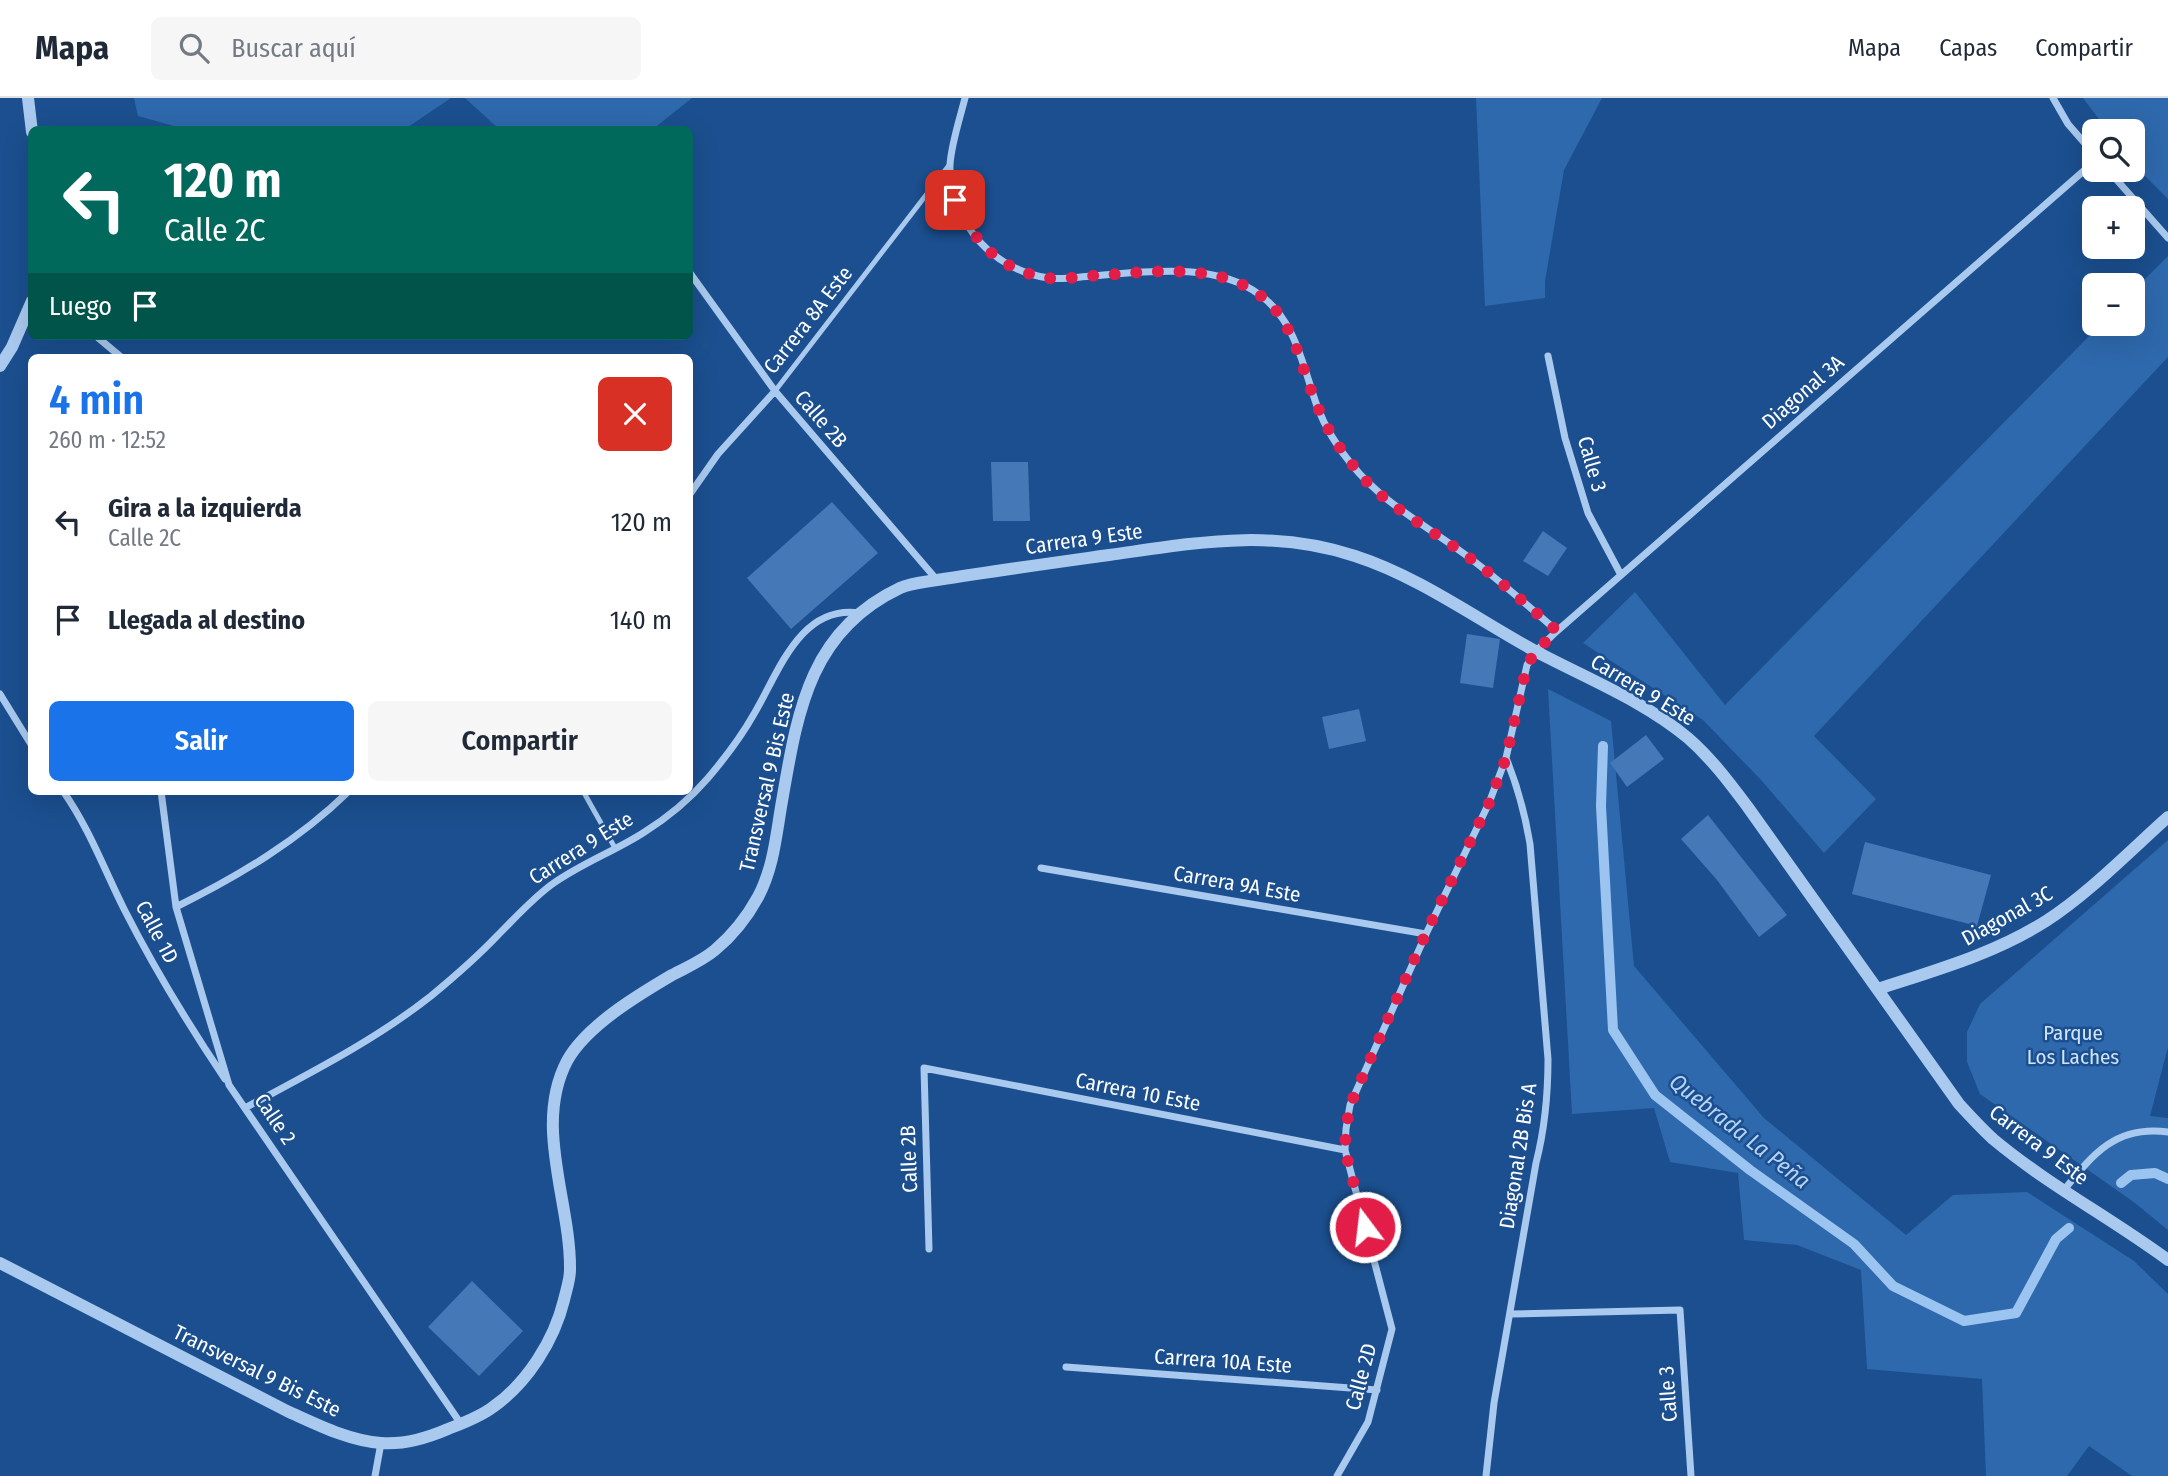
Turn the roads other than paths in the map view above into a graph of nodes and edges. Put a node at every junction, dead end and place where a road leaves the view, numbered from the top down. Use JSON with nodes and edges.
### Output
{"nodes":[{"id":1,"x":28,"y":98,"type":"edge"},
{"id":2,"x":965,"y":98,"type":"edge"},
{"id":3,"x":2053,"y":98,"type":"edge"},
{"id":4,"x":31,"y":126,"type":"edge"},
{"id":5,"x":2082,"y":140,"type":"edge"},
{"id":6,"x":950,"y":164,"type":"junction"},
{"id":7,"x":2082,"y":172,"type":"edge"},
{"id":8,"x":2119,"y":182,"type":"edge"},
{"id":9,"x":2168,"y":238,"type":"edge"},
{"id":10,"x":693,"y":277,"type":"edge"},
{"id":11,"x":28,"y":310,"type":"edge"},
{"id":12,"x":101,"y":340,"type":"edge"},
{"id":13,"x":117,"y":354,"type":"edge"},
{"id":14,"x":1548,"y":356,"type":"dead end"},
{"id":15,"x":0,"y":366,"type":"edge"},
{"id":16,"x":775,"y":391,"type":"junction"},
{"id":17,"x":693,"y":490,"type":"edge"},
{"id":18,"x":1621,"y":575,"type":"junction"},
{"id":19,"x":937,"y":580,"type":"junction"},
{"id":20,"x":861,"y":613,"type":"junction"},
{"id":21,"x":1557,"y":631,"type":"junction"},
{"id":22,"x":1536,"y":651,"type":"junction"},
{"id":23,"x":0,"y":694,"type":"edge"},
{"id":24,"x":28,"y":740,"type":"edge"},
{"id":25,"x":1506,"y":758,"type":"junction"},
{"id":26,"x":693,"y":793,"type":"edge"},
{"id":27,"x":65,"y":795,"type":"edge"},
{"id":28,"x":162,"y":795,"type":"edge"},
{"id":29,"x":344,"y":795,"type":"edge"},
{"id":30,"x":585,"y":795,"type":"edge"},
{"id":31,"x":691,"y":795,"type":"edge"},
{"id":32,"x":2168,"y":817,"type":"edge"},
{"id":33,"x":615,"y":848,"type":"junction"},
{"id":34,"x":1041,"y":868,"type":"dead end"},
{"id":35,"x":176,"y":907,"type":"junction"},
{"id":36,"x":1426,"y":933,"type":"junction"},
{"id":37,"x":1878,"y":989,"type":"junction"},
{"id":38,"x":924,"y":1068,"type":"joint"},
{"id":39,"x":229,"y":1085,"type":"junction"},
{"id":40,"x":245,"y":1108,"type":"junction"},
{"id":41,"x":2168,"y":1132,"type":"edge"},
{"id":42,"x":1345,"y":1150,"type":"junction"},
{"id":43,"x":2064,"y":1190,"type":"junction"},
{"id":44,"x":929,"y":1249,"type":"dead end"},
{"id":45,"x":2168,"y":1260,"type":"edge"},
{"id":46,"x":0,"y":1263,"type":"edge"},
{"id":47,"x":1511,"y":1314,"type":"junction"},
{"id":48,"x":1066,"y":1367,"type":"dead end"},
{"id":49,"x":1377,"y":1390,"type":"junction"},
{"id":50,"x":461,"y":1424,"type":"junction"},
{"id":51,"x":381,"y":1443,"type":"junction"},
{"id":52,"x":375,"y":1476,"type":"edge"},
{"id":53,"x":1337,"y":1476,"type":"edge"},
{"id":54,"x":1486,"y":1476,"type":"edge"},
{"id":55,"x":1691,"y":1476,"type":"edge"}],
"edges":[{"from":1,"to":4,"type":"street"},
{"from":2,"to":6,"type":"street"},
{"from":3,"to":5,"type":"street"},
{"from":6,"to":16,"type":"lane","name":"Carrera 8A Este"},
{"from":6,"to":21,"type":"street"},
{"from":7,"to":18,"type":"street","name":"Diagonal 3A"},
{"from":8,"to":9,"type":"street"},
{"from":10,"to":16,"type":"street","name":"Calle 2B"},
{"from":11,"to":15,"type":"street"},
{"from":12,"to":13,"type":"street"},
{"from":14,"to":18,"type":"street","name":"Calle 3"},
{"from":16,"to":17,"type":"street","name":"Carrera 8A Este"},
{"from":16,"to":19,"type":"street","name":"Calle 2B"},
{"from":18,"to":21,"type":"street","name":"Diagonal 3A"},
{"from":19,"to":20,"type":"street","name":"Transversal 9 Bis Este"},
{"from":19,"to":22,"type":"street","name":"Carrera 9 Este"},
{"from":20,"to":26,"type":"street","name":"Carrera 9 Este"},
{"from":20,"to":50,"type":"street","name":"Transversal 9 Bis Este"},
{"from":21,"to":22,"type":"street","name":"Diagonal 3A"},
{"from":22,"to":25,"type":"street","name":"Calle 2D"},
{"from":22,"to":37,"type":"street","name":"Carrera 9 Este"},
{"from":23,"to":24,"type":"street"},
{"from":25,"to":36,"type":"street","name":"Calle 2D"},
{"from":25,"to":47,"type":"street","name":"Diagonal 2B Bis A"},
{"from":27,"to":39,"type":"street","name":"Calle 1D"},
{"from":28,"to":35,"type":"street","name":"Calle 2"},
{"from":29,"to":35,"type":"street"},
{"from":30,"to":33,"type":"lane"},
{"from":31,"to":33,"type":"street","name":"Carrera 9 Este"},
{"from":32,"to":37,"type":"street","name":"Diagonal 3C"},
{"from":33,"to":40,"type":"street","name":"Carrera 9 Este"},
{"from":34,"to":36,"type":"street","name":"Carrera 9A Este"},
{"from":35,"to":39,"type":"street","name":"Calle 2"},
{"from":36,"to":42,"type":"street","name":"Calle 2D"},
{"from":37,"to":43,"type":"street","name":"Carrera 9 Este"},
{"from":38,"to":42,"type":"street","name":"Carrera 10 Este"},
{"from":38,"to":44,"type":"street","name":"Calle 2B"},
{"from":39,"to":40,"type":"street","name":"Calle 2"},
{"from":40,"to":50,"type":"street","name":"Calle 2"},
{"from":41,"to":43,"type":"street"},
{"from":42,"to":49,"type":"street","name":"Calle 2D"},
{"from":43,"to":45,"type":"street","name":"Carrera 9 Este"},
{"from":46,"to":51,"type":"street","name":"Transversal 9 Bis Este"},
{"from":47,"to":54,"type":"street","name":"Diagonal 2B Bis A"},
{"from":47,"to":55,"type":"street","name":"Calle 3"},
{"from":48,"to":49,"type":"street","name":"Carrera 10A Este"},
{"from":49,"to":53,"type":"street","name":"Calle 2D"},
{"from":50,"to":51,"type":"street","name":"Transversal 9 Bis Este"},
{"from":51,"to":52,"type":"street"}]}
